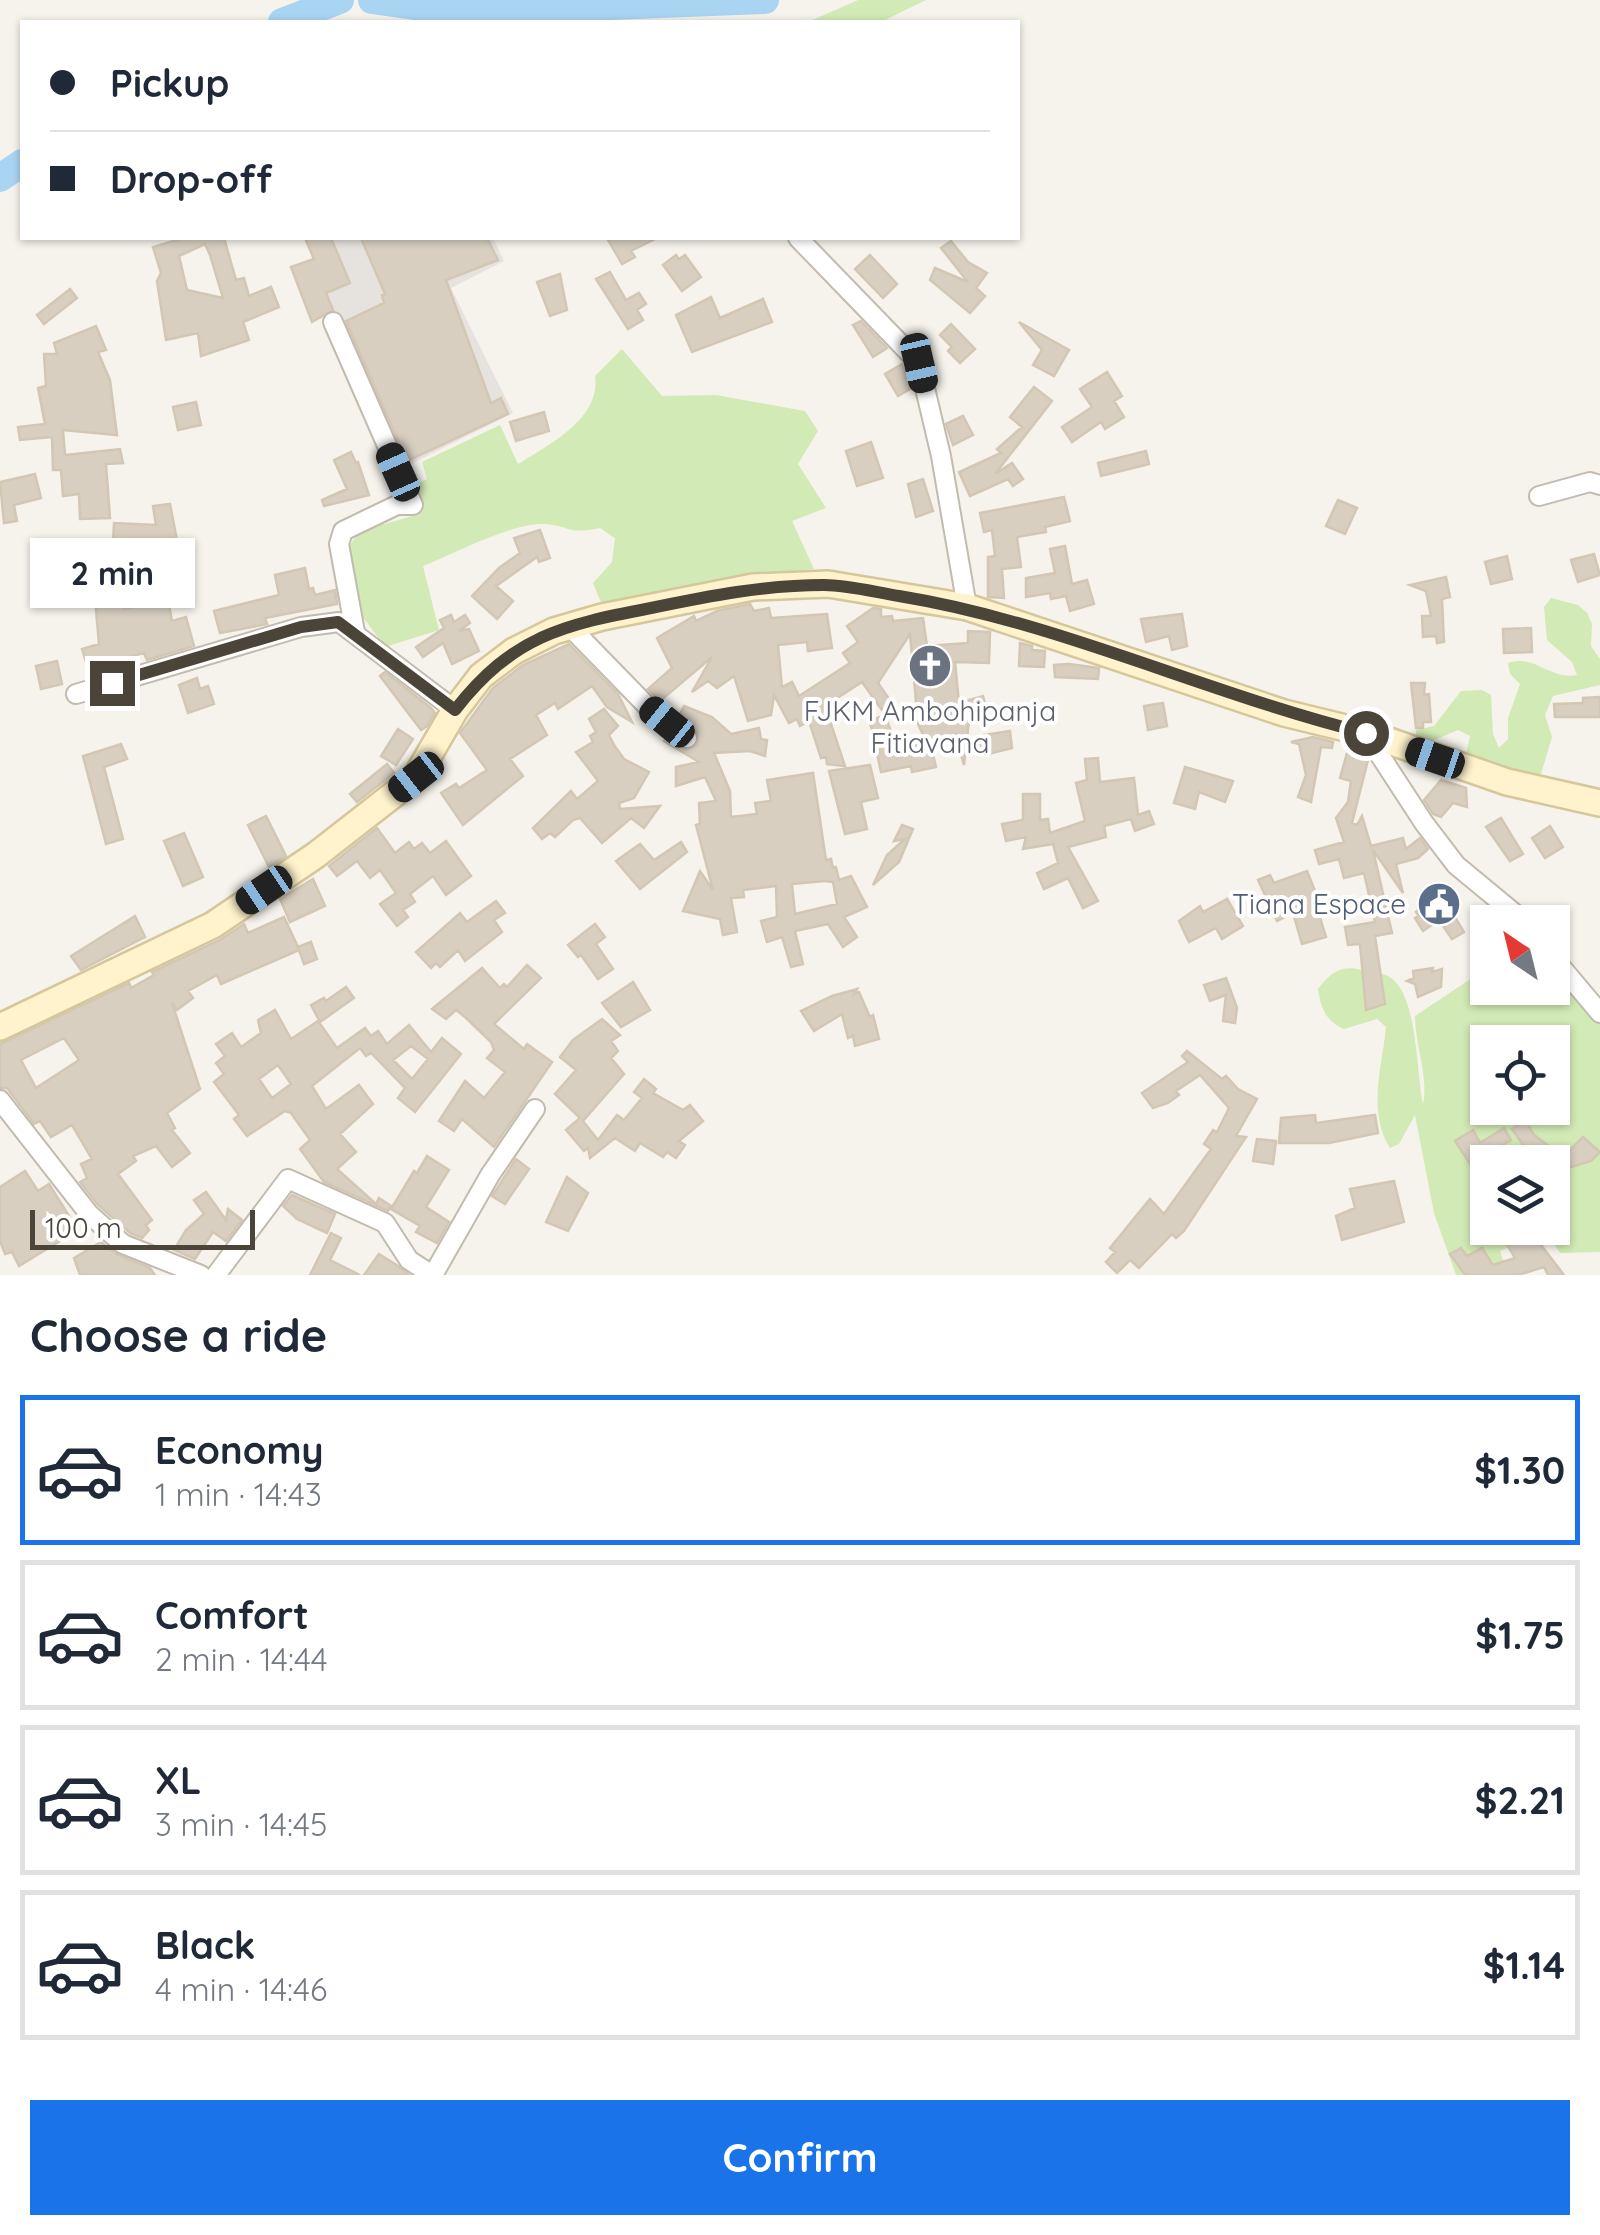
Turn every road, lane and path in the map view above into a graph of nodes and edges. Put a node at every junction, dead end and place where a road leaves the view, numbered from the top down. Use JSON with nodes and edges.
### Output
{"nodes":[{"id":1,"x":800,"y":240,"type":"edge"},
{"id":2,"x":332,"y":322,"type":"dead end"},
{"id":3,"x":1600,"y":484,"type":"edge"},
{"id":4,"x":1539,"y":496,"type":"dead end"},
{"id":5,"x":968,"y":607,"type":"junction"},
{"id":6,"x":569,"y":626,"type":"junction"},
{"id":7,"x":354,"y":632,"type":"junction"},
{"id":8,"x":76,"y":694,"type":"dead end"},
{"id":9,"x":455,"y":710,"type":"junction"},
{"id":10,"x":1366,"y":733,"type":"junction"},
{"id":11,"x":686,"y":738,"type":"dead end"},
{"id":12,"x":1600,"y":803,"type":"edge"},
{"id":13,"x":1504,"y":905,"type":"edge"},
{"id":14,"x":1570,"y":977,"type":"edge"},
{"id":15,"x":1600,"y":1013,"type":"edge"},
{"id":16,"x":0,"y":1027,"type":"edge"},
{"id":17,"x":0,"y":1100,"type":"edge"},
{"id":18,"x":535,"y":1109,"type":"dead end"},
{"id":19,"x":200,"y":1275,"type":"edge"},
{"id":20,"x":216,"y":1275,"type":"edge"},
{"id":21,"x":433,"y":1275,"type":"edge"}],
"edges":[{"from":1,"to":5,"type":"street"},
{"from":2,"to":7,"type":"street"},
{"from":3,"to":4,"type":"street"},
{"from":5,"to":6,"type":"street"},
{"from":5,"to":10,"type":"street"},
{"from":6,"to":9,"type":"street"},
{"from":6,"to":11,"type":"street"},
{"from":7,"to":8,"type":"street"},
{"from":7,"to":9,"type":"street"},
{"from":9,"to":16,"type":"street"},
{"from":10,"to":12,"type":"street"},
{"from":10,"to":13,"type":"street"},
{"from":14,"to":15,"type":"street"},
{"from":17,"to":19,"type":"street"},
{"from":18,"to":21,"type":"street"},
{"from":20,"to":21,"type":"street"}]}
